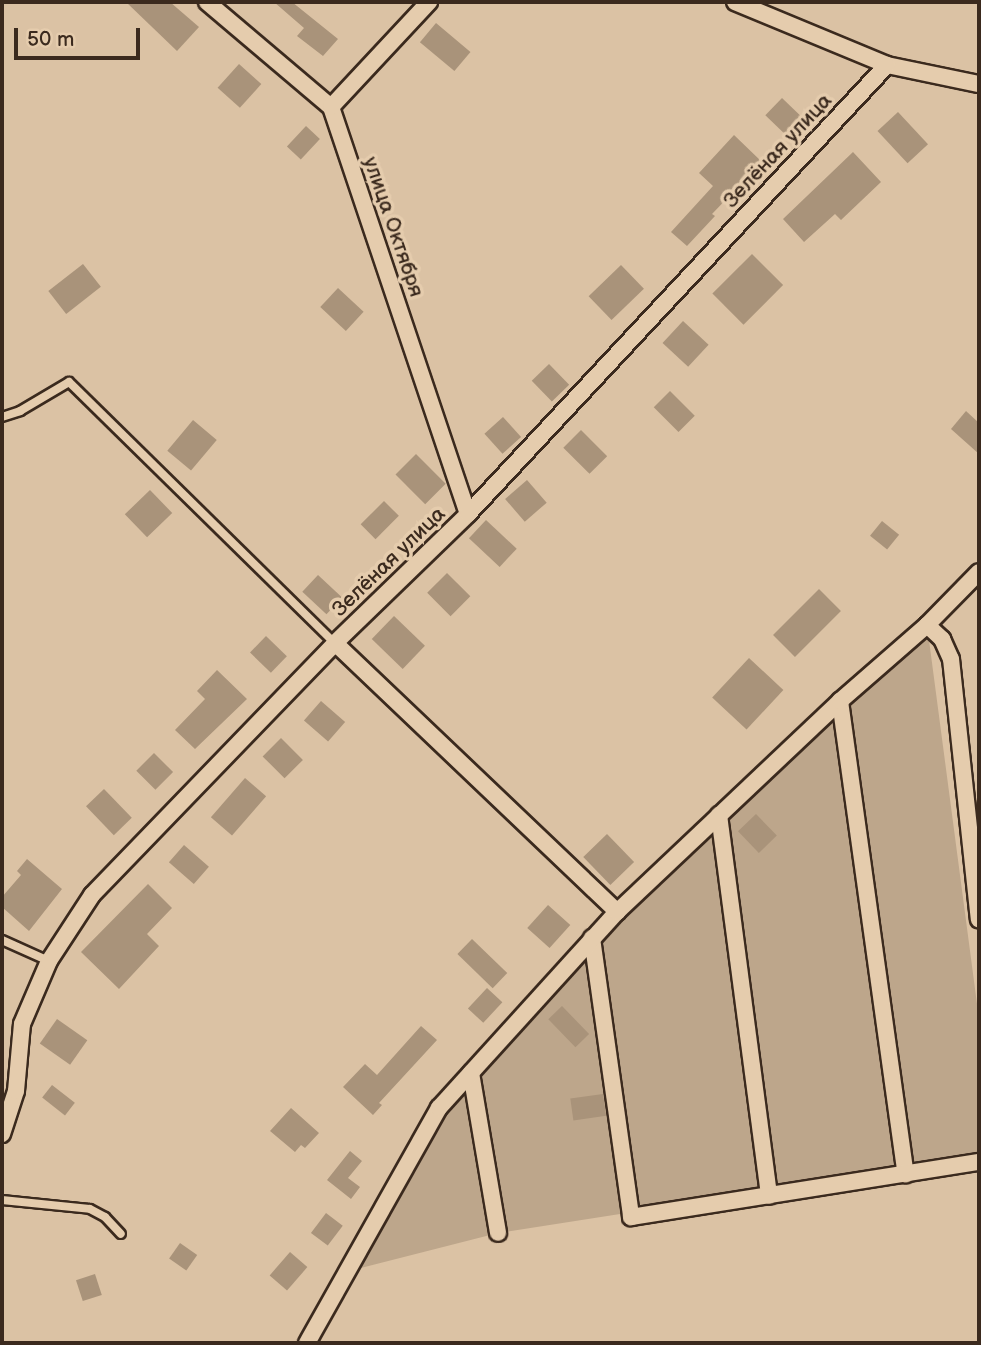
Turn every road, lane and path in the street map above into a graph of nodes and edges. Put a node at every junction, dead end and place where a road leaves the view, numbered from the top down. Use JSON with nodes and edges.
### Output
{"nodes":[{"id":1,"x":207,"y":2,"type":"edge"},
{"id":2,"x":429,"y":2,"type":"edge"},
{"id":3,"x":735,"y":2,"type":"edge"},
{"id":4,"x":887,"y":65,"type":"junction"},
{"id":5,"x":979,"y":84,"type":"edge"},
{"id":6,"x":331,"y":107,"type":"junction"},
{"id":7,"x":2,"y":416,"type":"edge"},
{"id":8,"x":468,"y":514,"type":"junction"},
{"id":9,"x":979,"y":572,"type":"edge"},
{"id":10,"x":927,"y":625,"type":"junction"},
{"id":11,"x":335,"y":643,"type":"junction"},
{"id":12,"x":840,"y":701,"type":"junction"},
{"id":13,"x":719,"y":816,"type":"junction"},
{"id":14,"x":617,"y":912,"type":"junction"},
{"id":15,"x":979,"y":920,"type":"edge"},
{"id":16,"x":592,"y":938,"type":"junction"},
{"id":17,"x":2,"y":940,"type":"edge"},
{"id":18,"x":49,"y":961,"type":"junction"},
{"id":19,"x":471,"y":1073,"type":"junction"},
{"id":20,"x":2,"y":1133,"type":"edge"},
{"id":21,"x":979,"y":1162,"type":"edge"},
{"id":22,"x":906,"y":1174,"type":"junction"},
{"id":23,"x":769,"y":1196,"type":"junction"},
{"id":24,"x":2,"y":1200,"type":"edge"},
{"id":25,"x":498,"y":1233,"type":"dead end"},
{"id":26,"x":121,"y":1234,"type":"dead end"},
{"id":27,"x":307,"y":1343,"type":"edge"}],
"edges":[{"from":1,"to":6,"type":"street"},
{"from":2,"to":6,"type":"street"},
{"from":3,"to":4,"type":"street"},
{"from":4,"to":5,"type":"street"},
{"from":4,"to":8,"type":"street","name":"Зелёная улица"},
{"from":6,"to":8,"type":"street","name":"улица Октября"},
{"from":7,"to":11,"type":"lane"},
{"from":8,"to":11,"type":"street","name":"Зелёная улица"},
{"from":9,"to":10,"type":"street"},
{"from":10,"to":12,"type":"street"},
{"from":10,"to":15,"type":"street"},
{"from":11,"to":14,"type":"street"},
{"from":11,"to":18,"type":"street","name":"Зелёная улица"},
{"from":12,"to":13,"type":"street"},
{"from":12,"to":22,"type":"street"},
{"from":13,"to":14,"type":"street"},
{"from":13,"to":23,"type":"street"},
{"from":14,"to":16,"type":"street"},
{"from":16,"to":19,"type":"street"},
{"from":16,"to":23,"type":"street"},
{"from":17,"to":18,"type":"lane"},
{"from":18,"to":20,"type":"street","name":"Зелёная улица"},
{"from":19,"to":25,"type":"street"},
{"from":19,"to":27,"type":"street"},
{"from":21,"to":22,"type":"street"},
{"from":22,"to":23,"type":"street"},
{"from":24,"to":26,"type":"lane"}]}
